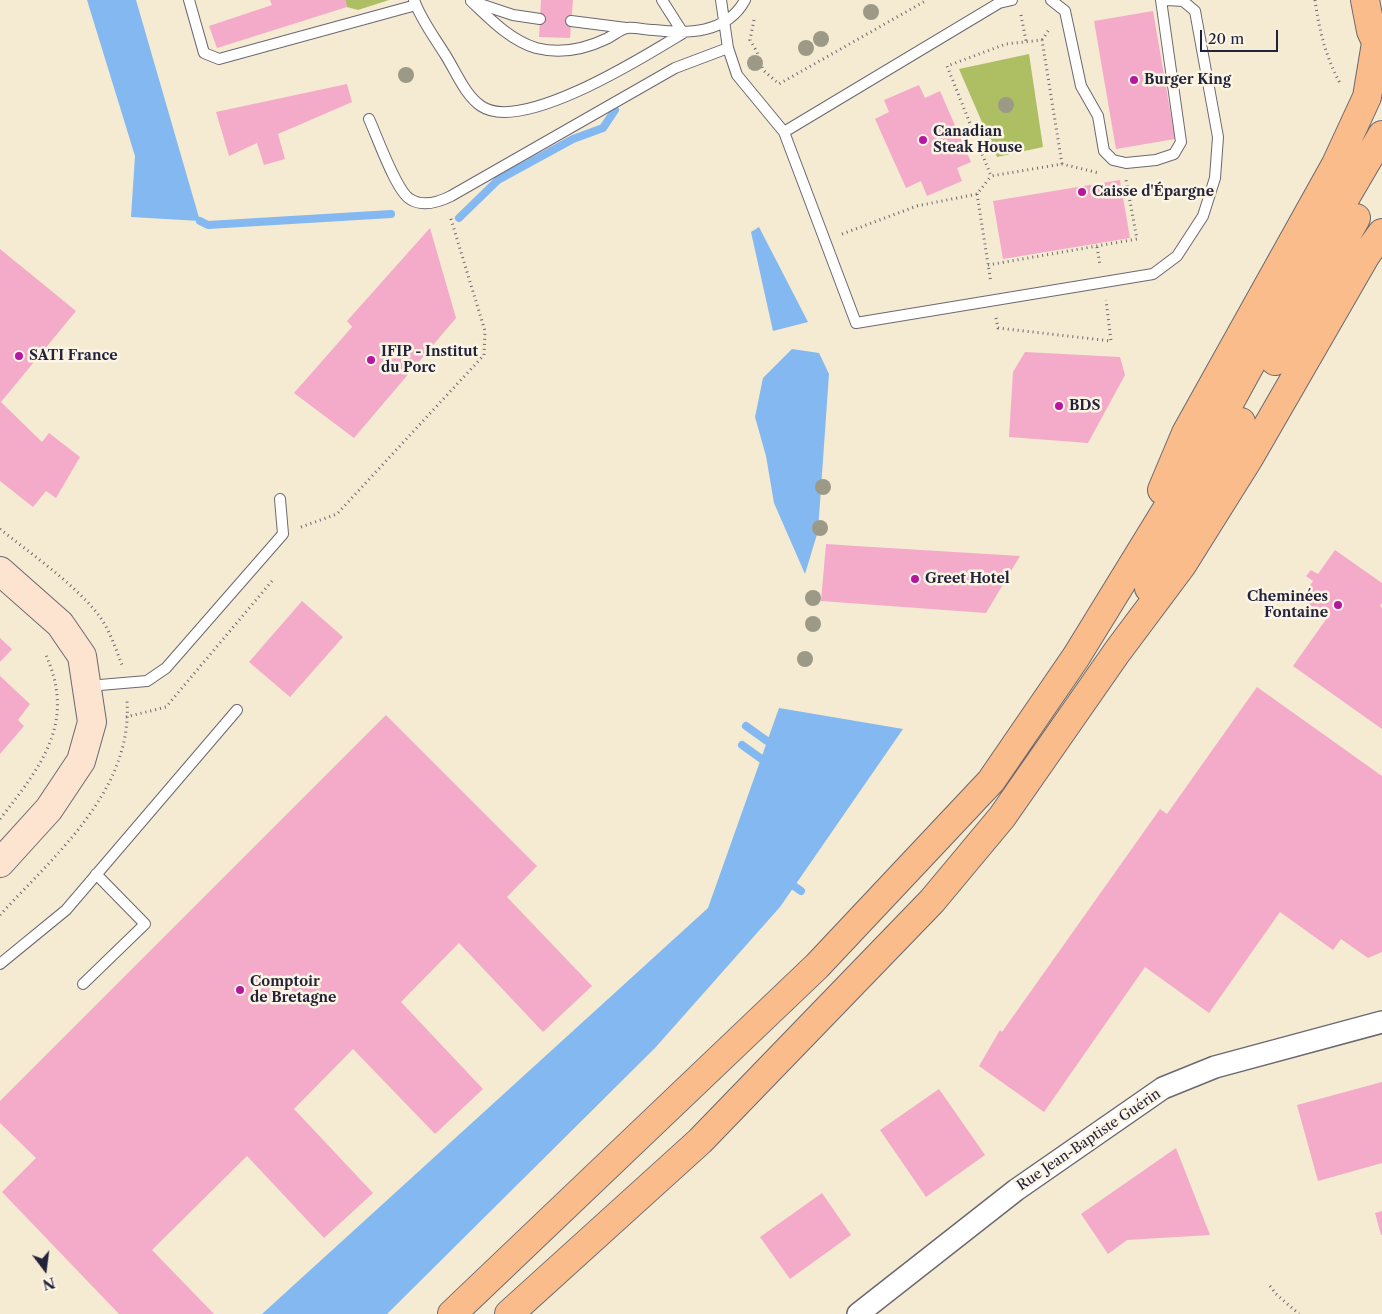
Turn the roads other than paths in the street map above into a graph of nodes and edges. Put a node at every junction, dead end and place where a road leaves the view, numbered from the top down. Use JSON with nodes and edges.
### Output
{"nodes":[{"id":1,"x":189,"y":0,"type":"edge"},
{"id":2,"x":470,"y":0,"type":"edge"},
{"id":3,"x":662,"y":0,"type":"edge"},
{"id":4,"x":721,"y":0,"type":"edge"},
{"id":5,"x":745,"y":0,"type":"edge"},
{"id":6,"x":1012,"y":0,"type":"edge"},
{"id":7,"x":1051,"y":0,"type":"edge"},
{"id":8,"x":1161,"y":0,"type":"edge"},
{"id":9,"x":1167,"y":0,"type":"edge"},
{"id":10,"x":1365,"y":0,"type":"edge"},
{"id":11,"x":415,"y":3,"type":"edge"},
{"id":12,"x":540,"y":19,"type":"dead end"},
{"id":13,"x":572,"y":21,"type":"dead end"},
{"id":14,"x":724,"y":23,"type":"junction"},
{"id":15,"x":626,"y":28,"type":"junction"},
{"id":16,"x":683,"y":34,"type":"junction"},
{"id":17,"x":728,"y":48,"type":"junction"},
{"id":18,"x":1379,"y":49,"type":"edge"},
{"id":19,"x":369,"y":119,"type":"dead end"},
{"id":20,"x":784,"y":132,"type":"junction"},
{"id":21,"x":1382,"y":135,"type":"edge"},
{"id":22,"x":1382,"y":172,"type":"edge"},
{"id":23,"x":1382,"y":233,"type":"edge"},
{"id":24,"x":280,"y":499,"type":"dead end"},
{"id":25,"x":0,"y":571,"type":"edge"},
{"id":26,"x":1121,"y":583,"type":"junction"},
{"id":27,"x":1117,"y":652,"type":"junction"},
{"id":28,"x":88,"y":686,"type":"junction"},
{"id":29,"x":236,"y":710,"type":"dead end"},
{"id":30,"x":0,"y":863,"type":"edge"},
{"id":31,"x":96,"y":874,"type":"junction"},
{"id":32,"x":0,"y":964,"type":"edge"},
{"id":33,"x":83,"y":984,"type":"dead end"},
{"id":34,"x":1382,"y":1022,"type":"edge"},
{"id":35,"x":452,"y":1314,"type":"edge"},
{"id":36,"x":509,"y":1314,"type":"edge"},
{"id":37,"x":858,"y":1314,"type":"edge"}],
"edges":[{"from":1,"to":11,"type":"lane"},
{"from":2,"to":12,"type":"lane"},
{"from":2,"to":15,"type":"lane"},
{"from":3,"to":16,"type":"lane"},
{"from":4,"to":14,"type":"lane"},
{"from":5,"to":14,"type":"lane"},
{"from":6,"to":20,"type":"lane"},
{"from":7,"to":8,"type":"lane"},
{"from":9,"to":20,"type":"lane"},
{"from":10,"to":18,"type":"main road"},
{"from":11,"to":16,"type":"lane"},
{"from":13,"to":15,"type":"lane"},
{"from":14,"to":16,"type":"lane"},
{"from":14,"to":17,"type":"lane"},
{"from":15,"to":16,"type":"lane"},
{"from":17,"to":19,"type":"lane"},
{"from":17,"to":20,"type":"lane"},
{"from":18,"to":26,"type":"main road"},
{"from":21,"to":26,"type":"main road"},
{"from":22,"to":27,"type":"main road"},
{"from":23,"to":27,"type":"main road"},
{"from":24,"to":28,"type":"lane"},
{"from":25,"to":28,"type":"street"},
{"from":26,"to":35,"type":"main road"},
{"from":27,"to":36,"type":"main road"},
{"from":28,"to":30,"type":"street"},
{"from":29,"to":31,"type":"lane"},
{"from":31,"to":32,"type":"lane"},
{"from":31,"to":33,"type":"lane"},
{"from":34,"to":37,"type":"street","name":"Rue Jean-Baptiste Guérin"}]}
